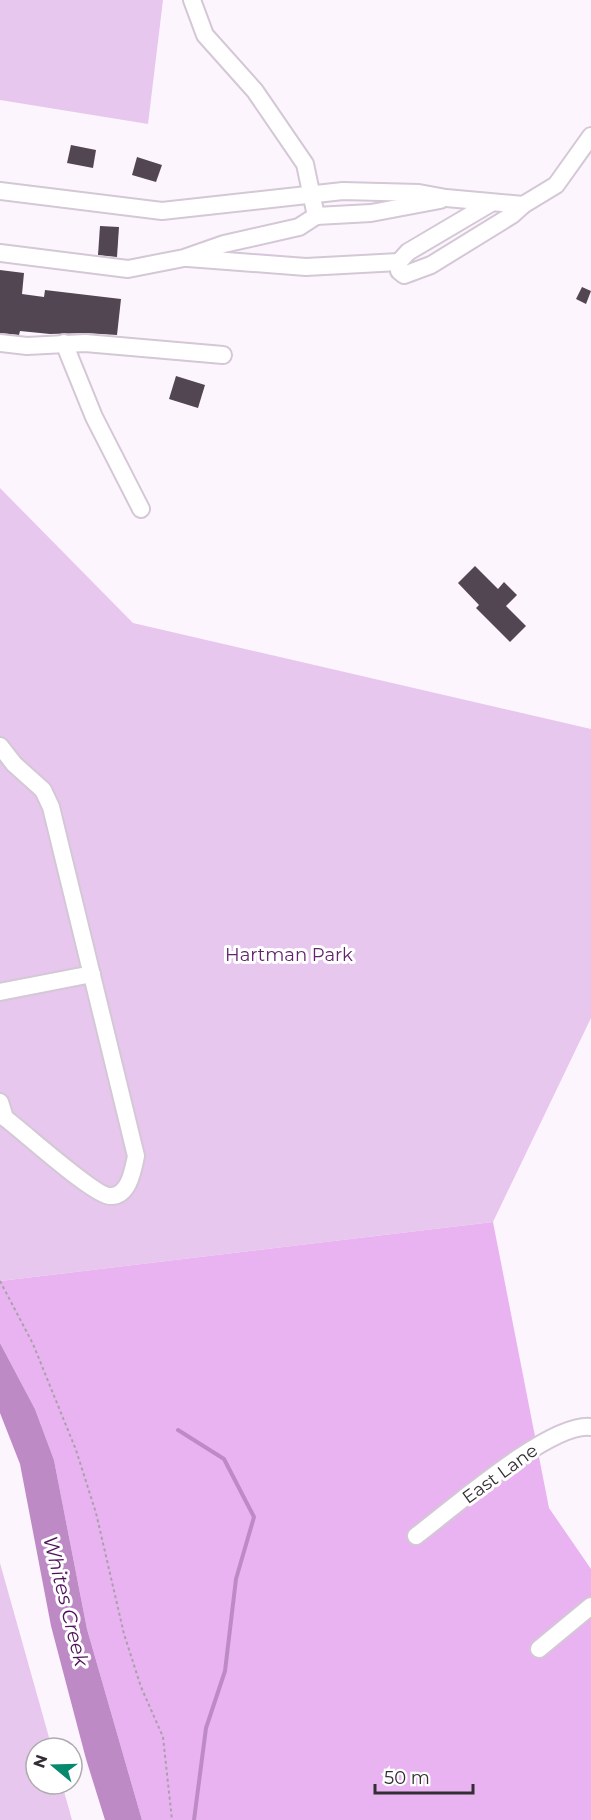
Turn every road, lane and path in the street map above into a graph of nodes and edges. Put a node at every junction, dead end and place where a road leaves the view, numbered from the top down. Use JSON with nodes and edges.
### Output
{"nodes":[{"id":1,"x":192,"y":0,"type":"edge"},
{"id":2,"x":591,"y":136,"type":"edge"},
{"id":3,"x":0,"y":191,"type":"edge"},
{"id":4,"x":312,"y":193,"type":"junction"},
{"id":5,"x":446,"y":198,"type":"junction"},
{"id":6,"x":491,"y":202,"type":"junction"},
{"id":7,"x":523,"y":205,"type":"junction"},
{"id":8,"x":316,"y":216,"type":"junction"},
{"id":9,"x":0,"y":253,"type":"edge"},
{"id":10,"x":184,"y":258,"type":"junction"},
{"id":11,"x":399,"y":262,"type":"junction"},
{"id":12,"x":0,"y":343,"type":"edge"},
{"id":13,"x":64,"y":343,"type":"junction"},
{"id":14,"x":223,"y":355,"type":"dead end"},
{"id":15,"x":141,"y":509,"type":"dead end"},
{"id":16,"x":0,"y":746,"type":"edge"},
{"id":17,"x":92,"y":974,"type":"junction"},
{"id":18,"x":0,"y":992,"type":"edge"},
{"id":19,"x":0,"y":1102,"type":"edge"},
{"id":20,"x":0,"y":1281,"type":"edge"},
{"id":21,"x":591,"y":1427,"type":"edge"},
{"id":22,"x":416,"y":1536,"type":"dead end"},
{"id":23,"x":591,"y":1606,"type":"edge"},
{"id":24,"x":539,"y":1649,"type":"dead end"},
{"id":25,"x":172,"y":1820,"type":"edge"}],
"edges":[{"from":1,"to":4,"type":"street"},
{"from":2,"to":7,"type":"street"},
{"from":3,"to":4,"type":"street"},
{"from":4,"to":5,"type":"street"},
{"from":4,"to":8,"type":"street"},
{"from":5,"to":6,"type":"street"},
{"from":5,"to":8,"type":"street"},
{"from":6,"to":7,"type":"street"},
{"from":6,"to":11,"type":"street"},
{"from":7,"to":11,"type":"street"},
{"from":8,"to":10,"type":"street"},
{"from":9,"to":10,"type":"street"},
{"from":10,"to":11,"type":"street"},
{"from":12,"to":13,"type":"street"},
{"from":13,"to":14,"type":"street"},
{"from":13,"to":15,"type":"street"},
{"from":16,"to":17,"type":"street"},
{"from":17,"to":18,"type":"street"},
{"from":17,"to":19,"type":"street"},
{"from":20,"to":25,"type":"path"},
{"from":21,"to":22,"type":"street","name":"East Lane"},
{"from":23,"to":24,"type":"street"}]}
